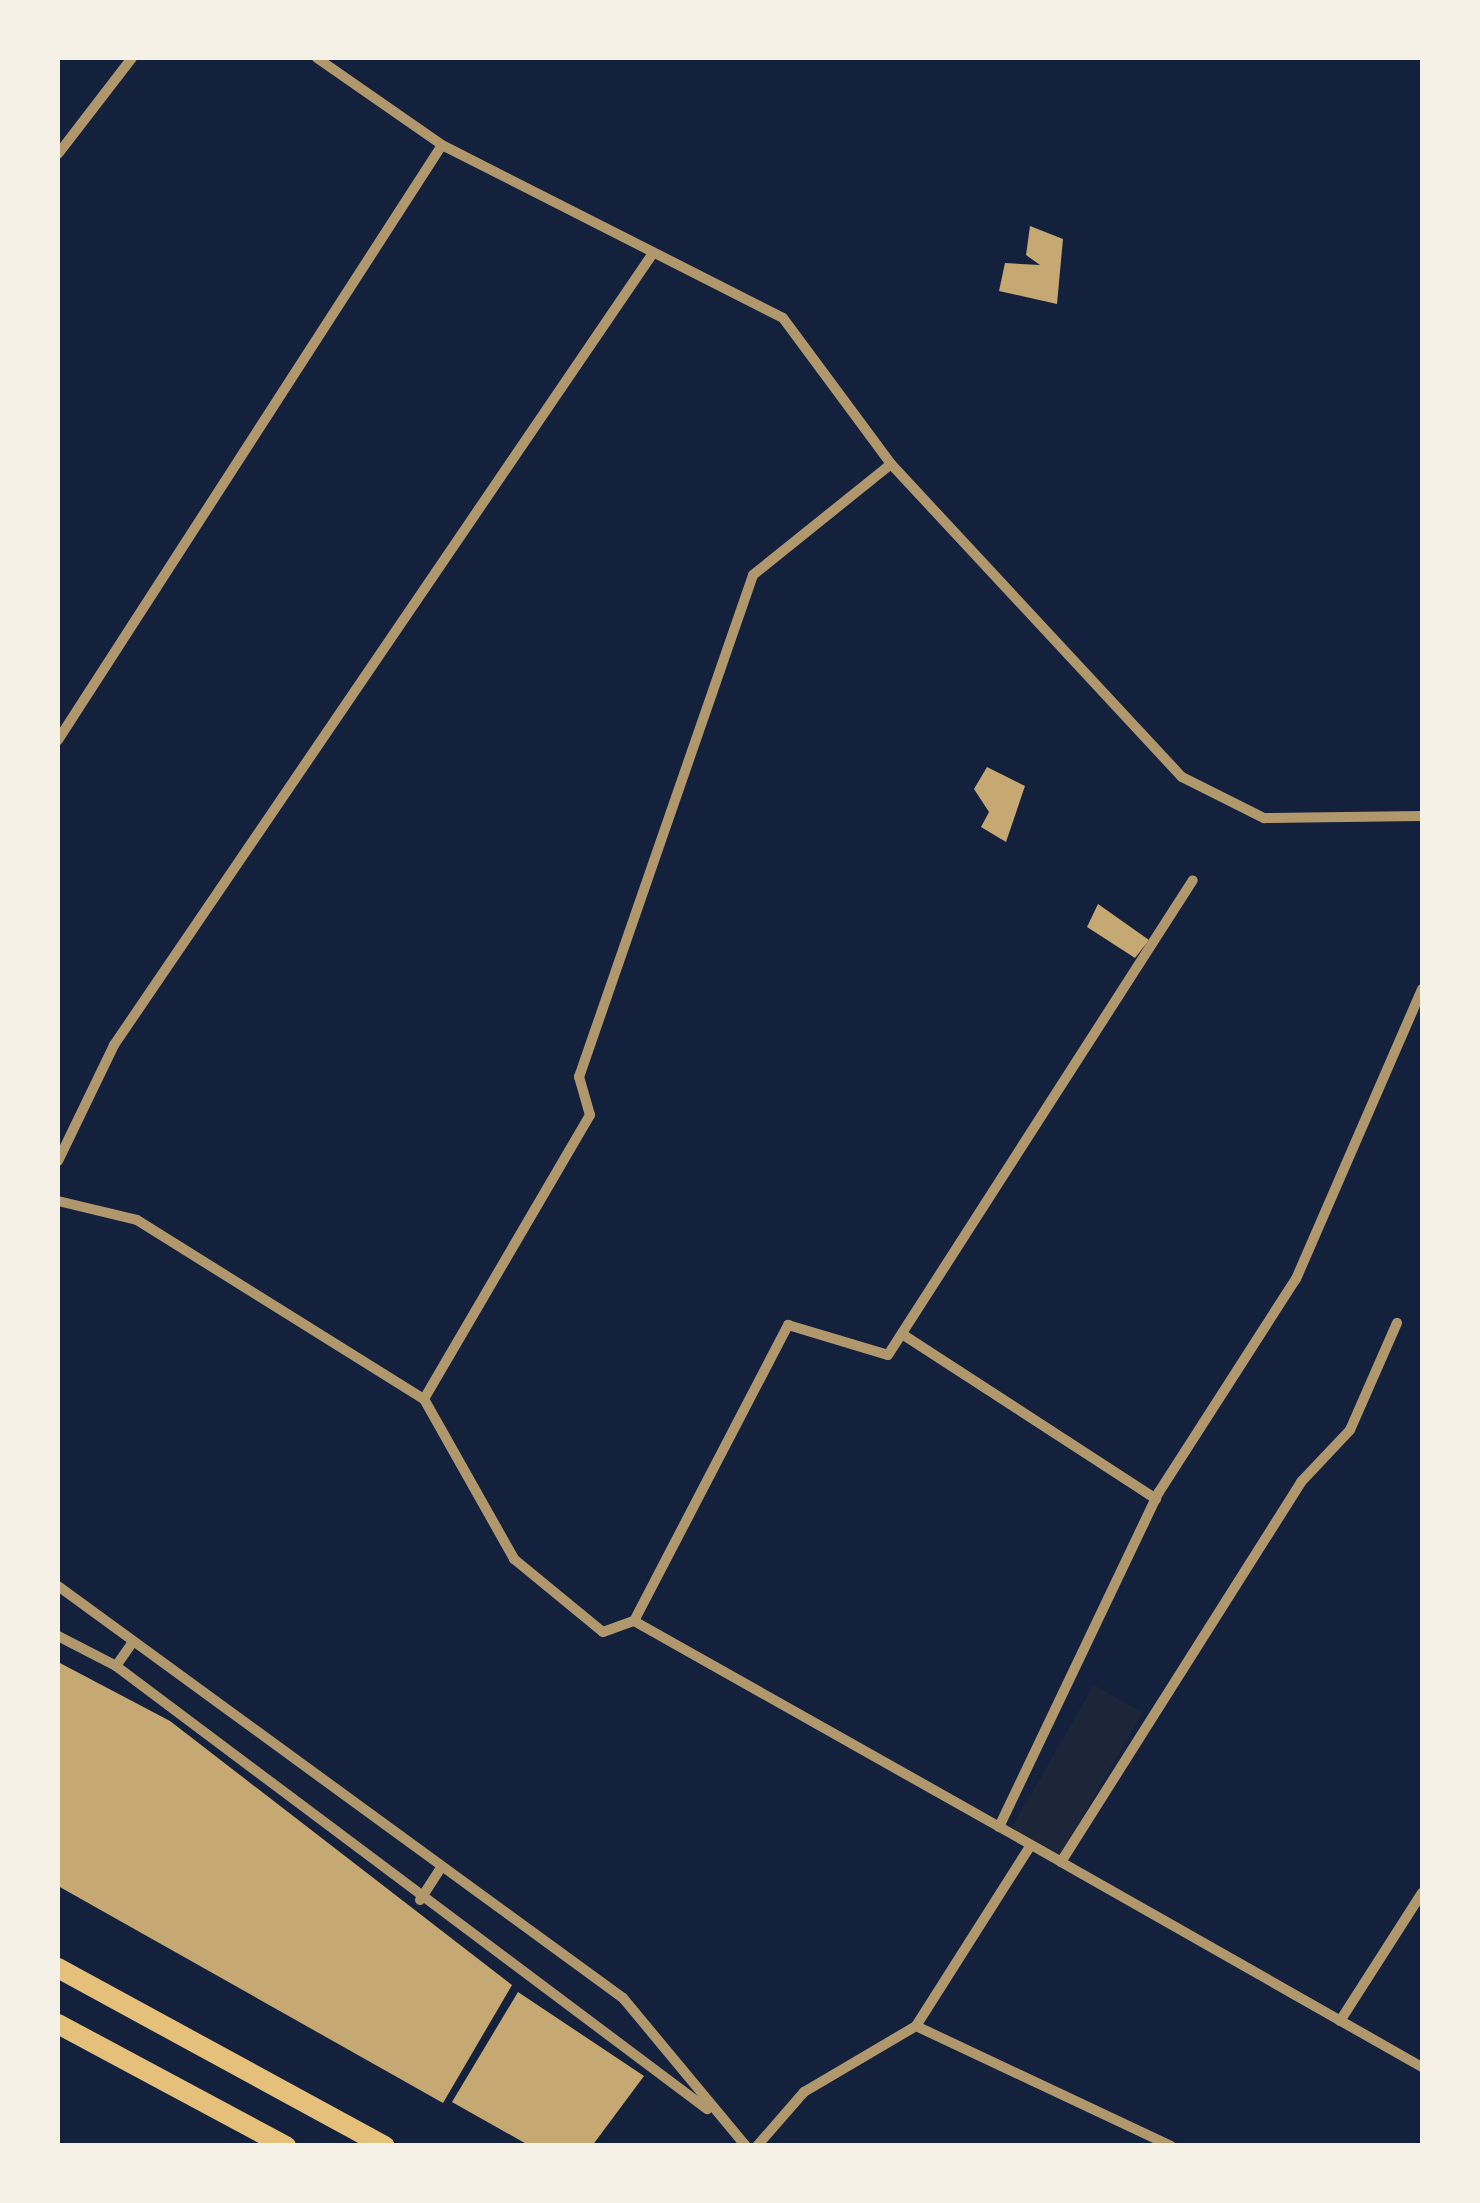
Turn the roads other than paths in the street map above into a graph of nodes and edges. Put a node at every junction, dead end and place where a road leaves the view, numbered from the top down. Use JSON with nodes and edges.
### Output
{"nodes":[{"id":1,"x":132,"y":58,"type":"edge"},
{"id":2,"x":317,"y":58,"type":"edge"},
{"id":3,"x":442,"y":145,"type":"junction"},
{"id":4,"x":58,"y":154,"type":"edge"},
{"id":5,"x":651,"y":256,"type":"junction"},
{"id":6,"x":891,"y":464,"type":"junction"},
{"id":7,"x":58,"y":740,"type":"edge"},
{"id":8,"x":1422,"y":816,"type":"edge"},
{"id":9,"x":1193,"y":880,"type":"dead end"},
{"id":10,"x":1422,"y":990,"type":"edge"},
{"id":11,"x":58,"y":1161,"type":"edge"},
{"id":12,"x":58,"y":1202,"type":"edge"},
{"id":13,"x":1397,"y":1323,"type":"dead end"},
{"id":14,"x":902,"y":1334,"type":"junction"},
{"id":15,"x":424,"y":1399,"type":"junction"},
{"id":16,"x":1156,"y":1499,"type":"junction"},
{"id":17,"x":58,"y":1586,"type":"edge"},
{"id":18,"x":634,"y":1621,"type":"junction"},
{"id":19,"x":58,"y":1636,"type":"edge"},
{"id":20,"x":133,"y":1642,"type":"junction"},
{"id":21,"x":116,"y":1666,"type":"junction"},
{"id":22,"x":999,"y":1827,"type":"junction"},
{"id":23,"x":1031,"y":1845,"type":"junction"},
{"id":24,"x":1061,"y":1862,"type":"junction"},
{"id":25,"x":440,"y":1869,"type":"junction"},
{"id":26,"x":1422,"y":1894,"type":"edge"},
{"id":27,"x":420,"y":1900,"type":"junction"},
{"id":28,"x":58,"y":1968,"type":"edge"},
{"id":29,"x":1340,"y":2021,"type":"junction"},
{"id":30,"x":58,"y":2024,"type":"edge"},
{"id":31,"x":916,"y":2026,"type":"junction"},
{"id":32,"x":1422,"y":2067,"type":"edge"},
{"id":33,"x":718,"y":2116,"type":"junction"},
{"id":34,"x":286,"y":2146,"type":"edge"},
{"id":35,"x":385,"y":2146,"type":"edge"},
{"id":36,"x":746,"y":2146,"type":"edge"},
{"id":37,"x":756,"y":2146,"type":"edge"},
{"id":38,"x":1171,"y":2146,"type":"edge"}],
"edges":[{"from":1,"to":4,"type":"street"},
{"from":2,"to":3,"type":"street"},
{"from":3,"to":5,"type":"street"},
{"from":3,"to":7,"type":"street"},
{"from":5,"to":6,"type":"street"},
{"from":5,"to":11,"type":"street"},
{"from":6,"to":8,"type":"street"},
{"from":6,"to":15,"type":"street"},
{"from":9,"to":14,"type":"street"},
{"from":10,"to":16,"type":"street"},
{"from":12,"to":15,"type":"street"},
{"from":13,"to":24,"type":"street"},
{"from":14,"to":16,"type":"street"},
{"from":14,"to":18,"type":"street"},
{"from":15,"to":18,"type":"street"},
{"from":16,"to":22,"type":"street"},
{"from":17,"to":20,"type":"street"},
{"from":18,"to":22,"type":"street"},
{"from":19,"to":21,"type":"street"},
{"from":20,"to":21,"type":"street"},
{"from":20,"to":25,"type":"street"},
{"from":21,"to":27,"type":"street"},
{"from":22,"to":23,"type":"street"},
{"from":23,"to":24,"type":"street"},
{"from":23,"to":31,"type":"street"},
{"from":24,"to":29,"type":"street"},
{"from":25,"to":27,"type":"street"},
{"from":25,"to":33,"type":"street"},
{"from":26,"to":29,"type":"street"},
{"from":27,"to":33,"type":"street"},
{"from":28,"to":35,"type":"main road"},
{"from":29,"to":32,"type":"street"},
{"from":30,"to":34,"type":"main road"},
{"from":31,"to":37,"type":"street"},
{"from":31,"to":38,"type":"street"},
{"from":33,"to":36,"type":"street"}]}
